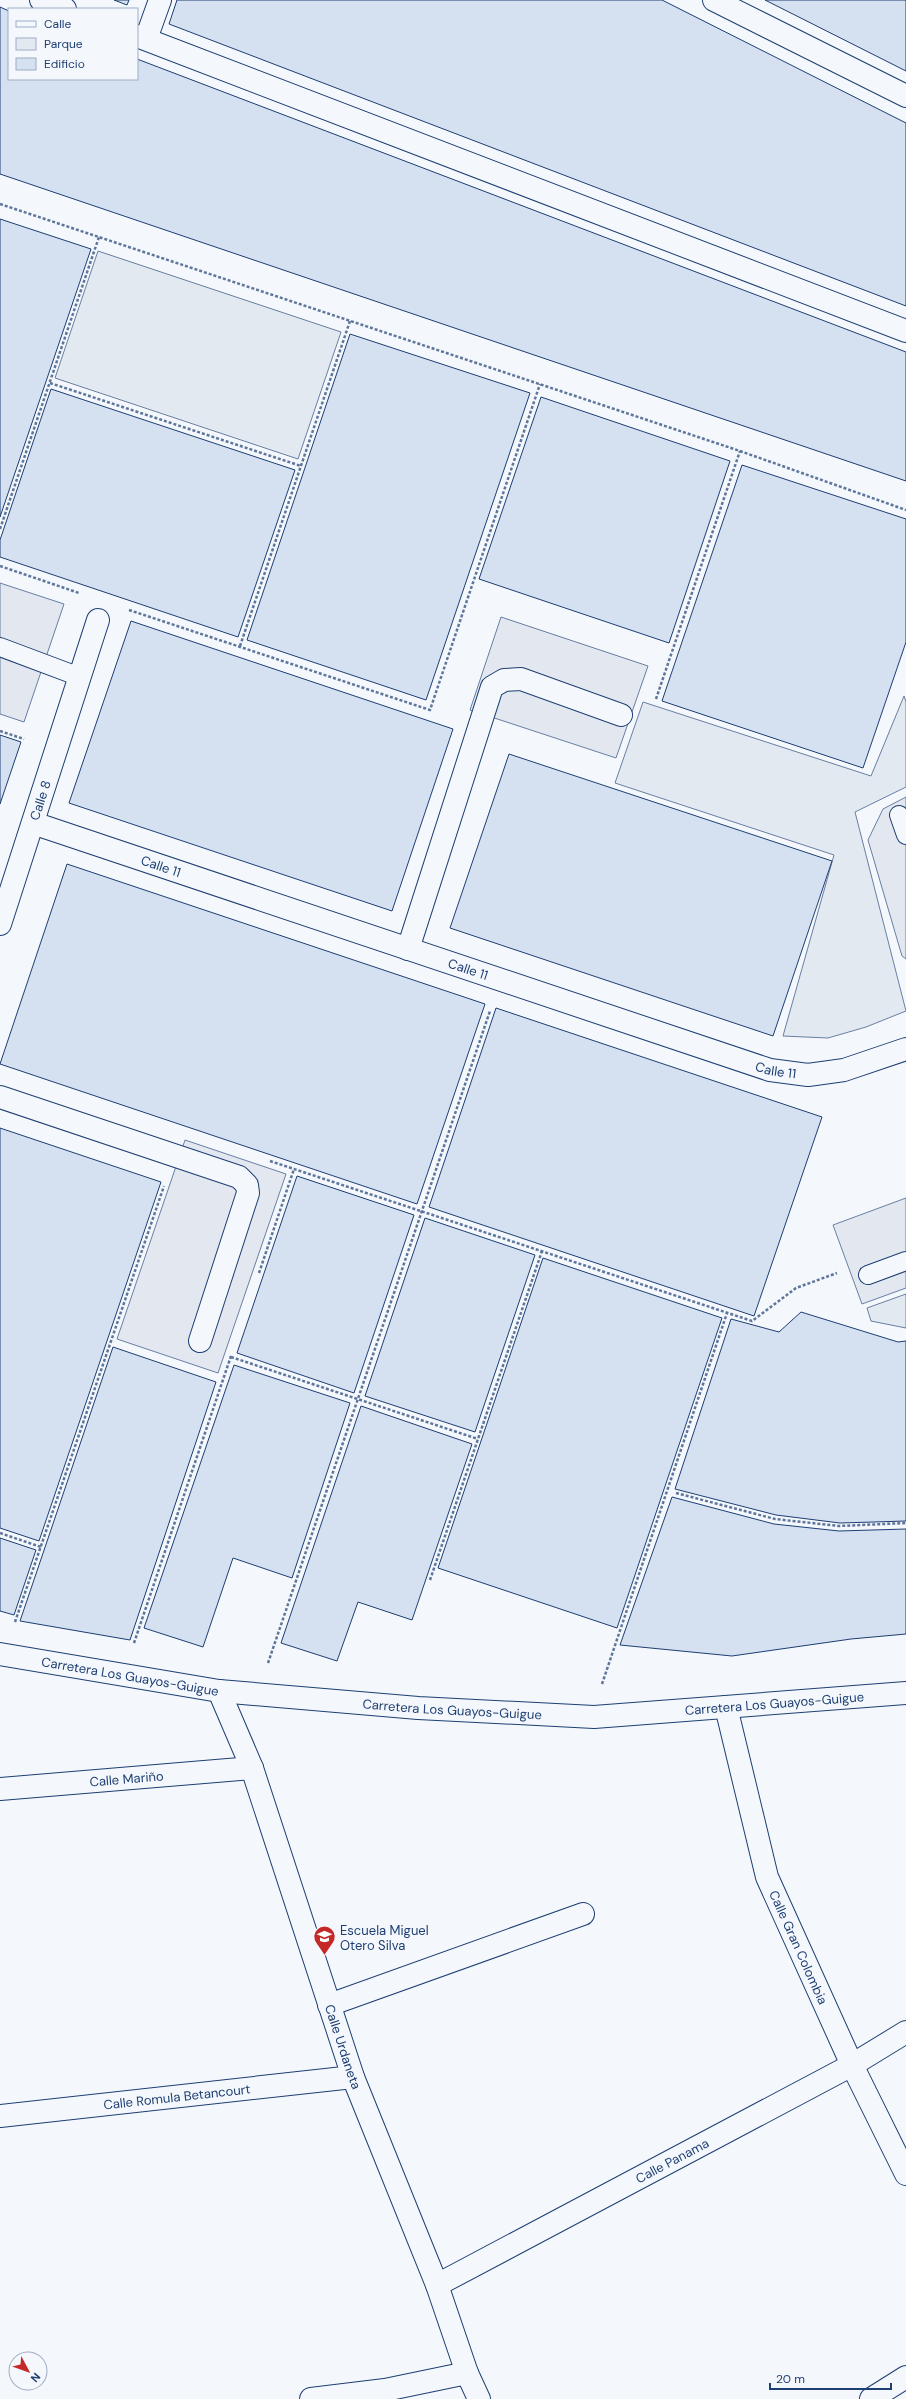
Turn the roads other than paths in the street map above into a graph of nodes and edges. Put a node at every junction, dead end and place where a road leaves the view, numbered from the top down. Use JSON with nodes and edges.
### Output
{"nodes":[{"id":1,"x":41,"y":0,"type":"edge"},
{"id":2,"x":160,"y":0,"type":"edge"},
{"id":3,"x":714,"y":0,"type":"edge"},
{"id":4,"x":62,"y":8,"type":"edge"},
{"id":5,"x":142,"y":38,"type":"edge"},
{"id":6,"x":906,"y":96,"type":"edge"},
{"id":7,"x":906,"y":331,"type":"edge"},
{"id":8,"x":98,"y":620,"type":"dead end"},
{"id":9,"x":0,"y":647,"type":"edge"},
{"id":10,"x":80,"y":677,"type":"junction"},
{"id":11,"x":621,"y":715,"type":"dead end"},
{"id":12,"x":899,"y":815,"type":"dead end"},
{"id":13,"x":33,"y":824,"type":"junction"},
{"id":14,"x":906,"y":835,"type":"edge"},
{"id":15,"x":0,"y":924,"type":"edge"},
{"id":16,"x":408,"y":949,"type":"junction"},
{"id":17,"x":906,"y":1049,"type":"edge"},
{"id":18,"x":0,"y":1097,"type":"edge"},
{"id":19,"x":906,"y":1261,"type":"edge"},
{"id":20,"x":868,"y":1275,"type":"dead end"},
{"id":21,"x":200,"y":1341,"type":"dead end"},
{"id":22,"x":2,"y":1655,"type":"edge"},
{"id":23,"x":219,"y":1691,"type":"junction"},
{"id":24,"x":906,"y":1693,"type":"edge"},
{"id":25,"x":726,"y":1707,"type":"junction"},
{"id":26,"x":252,"y":1768,"type":"junction"},
{"id":27,"x":0,"y":1789,"type":"edge"},
{"id":28,"x":582,"y":1914,"type":"dead end"},
{"id":29,"x":329,"y":2005,"type":"junction"},
{"id":30,"x":906,"y":2032,"type":"edge"},
{"id":31,"x":852,"y":2065,"type":"junction"},
{"id":32,"x":353,"y":2077,"type":"junction"},
{"id":33,"x":0,"y":2116,"type":"edge"},
{"id":34,"x":906,"y":2174,"type":"edge"},
{"id":35,"x":437,"y":2285,"type":"junction"},
{"id":36,"x":467,"y":2372,"type":"junction"},
{"id":37,"x":906,"y":2377,"type":"edge"},
{"id":38,"x":311,"y":2399,"type":"edge"},
{"id":39,"x":479,"y":2399,"type":"edge"},
{"id":40,"x":871,"y":2399,"type":"edge"}],
"edges":[{"from":1,"to":4,"type":"street"},
{"from":2,"to":5,"type":"street"},
{"from":3,"to":6,"type":"street"},
{"from":5,"to":7,"type":"street"},
{"from":8,"to":10,"type":"street","name":"Calle 8"},
{"from":9,"to":10,"type":"lane"},
{"from":10,"to":13,"type":"street","name":"Calle 8"},
{"from":11,"to":16,"type":"street"},
{"from":12,"to":14,"type":"lane"},
{"from":13,"to":15,"type":"street","name":"Calle 8"},
{"from":13,"to":16,"type":"street","name":"Calle 11"},
{"from":16,"to":17,"type":"street","name":"Calle 11"},
{"from":18,"to":21,"type":"street"},
{"from":19,"to":20,"type":"lane"},
{"from":22,"to":23,"type":"street","name":"Carretera Los Guayos-Guigue"},
{"from":23,"to":25,"type":"street","name":"Carretera Los Guayos-Guigue"},
{"from":23,"to":26,"type":"street","name":"Calle Urdaneta"},
{"from":24,"to":25,"type":"street","name":"Carretera Los Guayos-Guigue"},
{"from":25,"to":31,"type":"street","name":"Calle Gran Colombia"},
{"from":26,"to":27,"type":"street","name":"Calle Mariño"},
{"from":26,"to":29,"type":"street","name":"Calle Urdaneta"},
{"from":28,"to":29,"type":"street"},
{"from":29,"to":32,"type":"street","name":"Calle Urdaneta"},
{"from":30,"to":31,"type":"street","name":"Calle Panama"},
{"from":31,"to":34,"type":"street","name":"Calle Gran Colombia"},
{"from":31,"to":35,"type":"street","name":"Calle Panama"},
{"from":32,"to":33,"type":"street","name":"Calle Romula Betancourt"},
{"from":32,"to":35,"type":"street","name":"Calle Urdaneta"},
{"from":35,"to":36,"type":"street","name":"Calle Urdaneta"},
{"from":36,"to":38,"type":"street"},
{"from":36,"to":39,"type":"street","name":"Calle Urdaneta"},
{"from":37,"to":40,"type":"street"}]}
